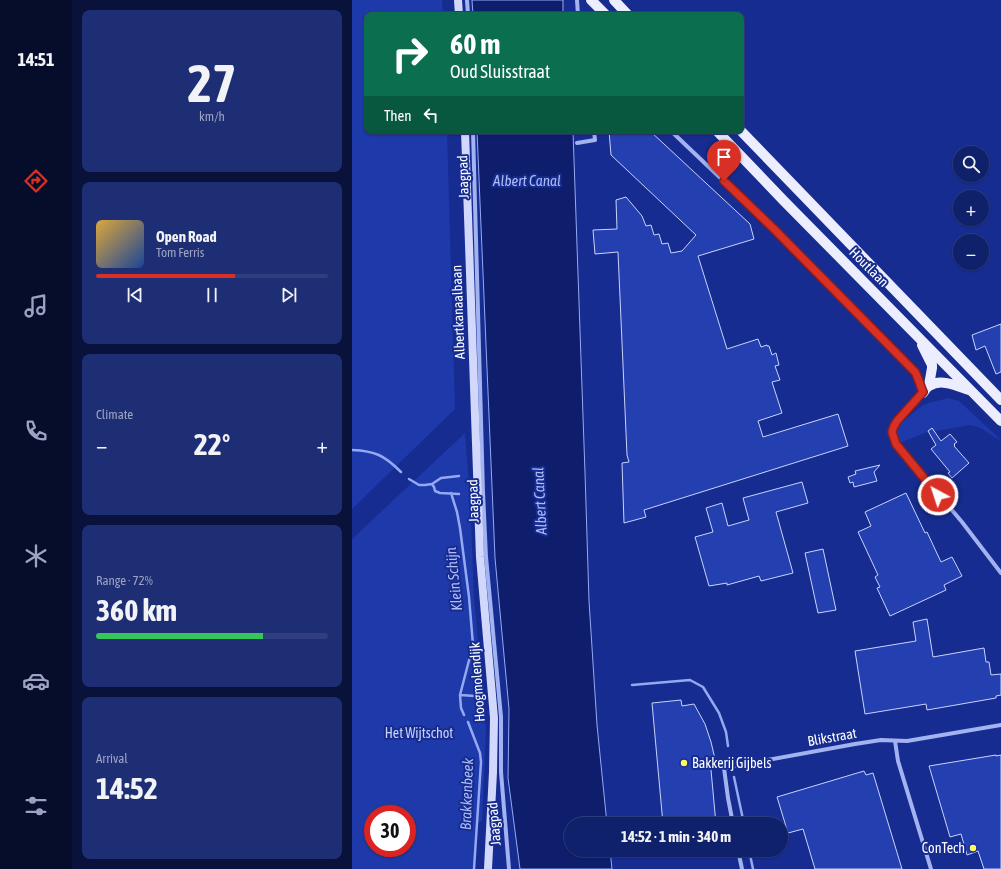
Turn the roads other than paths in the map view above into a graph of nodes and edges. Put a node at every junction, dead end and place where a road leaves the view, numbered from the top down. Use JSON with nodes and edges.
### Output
{"nodes":[{"id":1,"x":458,"y":0,"type":"edge"},
{"id":2,"x":467,"y":0,"type":"edge"},
{"id":3,"x":577,"y":0,"type":"edge"},
{"id":4,"x":614,"y":0,"type":"edge"},
{"id":5,"x":593,"y":2,"type":"edge"},
{"id":6,"x":459,"y":12,"type":"edge"},
{"id":7,"x":468,"y":12,"type":"edge"},
{"id":8,"x":578,"y":12,"type":"edge"},
{"id":9,"x":603,"y":12,"type":"edge"},
{"id":10,"x":625,"y":12,"type":"edge"},
{"id":11,"x":464,"y":134,"type":"edge"},
{"id":12,"x":473,"y":134,"type":"edge"},
{"id":13,"x":594,"y":134,"type":"edge"},
{"id":14,"x":673,"y":134,"type":"edge"},
{"id":15,"x":720,"y":134,"type":"edge"},
{"id":16,"x":744,"y":134,"type":"edge"},
{"id":17,"x":577,"y":143,"type":"dead end"},
{"id":18,"x":915,"y":333,"type":"junction"},
{"id":19,"x":926,"y":389,"type":"junction"},
{"id":20,"x":971,"y":391,"type":"junction"},
{"id":21,"x":1001,"y":400,"type":"edge"},
{"id":22,"x":1001,"y":421,"type":"edge"},
{"id":23,"x":477,"y":493,"type":"joint"},
{"id":24,"x":1001,"y":573,"type":"edge"},
{"id":25,"x":1001,"y":725,"type":"edge"},
{"id":26,"x":895,"y":741,"type":"junction"},
{"id":27,"x":732,"y":817,"type":"edge"},
{"id":28,"x":739,"y":857,"type":"edge"},
{"id":29,"x":488,"y":869,"type":"edge"},
{"id":30,"x":509,"y":869,"type":"edge"},
{"id":31,"x":742,"y":869,"type":"edge"},
{"id":32,"x":931,"y":869,"type":"edge"}],
"edges":[{"from":1,"to":6,"type":"street"},
{"from":2,"to":7,"type":"street"},
{"from":3,"to":8,"type":"street"},
{"from":4,"to":10,"type":"main road"},
{"from":5,"to":9,"type":"main road"},
{"from":11,"to":23,"type":"street","name":"Albertkanaalbaan"},
{"from":12,"to":30,"type":"street","name":"Jaagpad"},
{"from":13,"to":17,"type":"street"},
{"from":14,"to":19,"type":"street"},
{"from":15,"to":18,"type":"main road","name":"Houtlaan"},
{"from":16,"to":21,"type":"main road","name":"Houtlaan"},
{"from":18,"to":19,"type":"main road"},
{"from":18,"to":20,"type":"main road","name":"Houtlaan"},
{"from":19,"to":20,"type":"main road"},
{"from":19,"to":24,"type":"street"},
{"from":20,"to":22,"type":"main road","name":"Houtlaan"},
{"from":23,"to":29,"type":"street","name":"Hoogmolendijk"},
{"from":25,"to":26,"type":"street","name":"Blikstraat"},
{"from":26,"to":27,"type":"street","name":"Blikstraat"},
{"from":26,"to":32,"type":"street"},
{"from":28,"to":31,"type":"street"}]}
